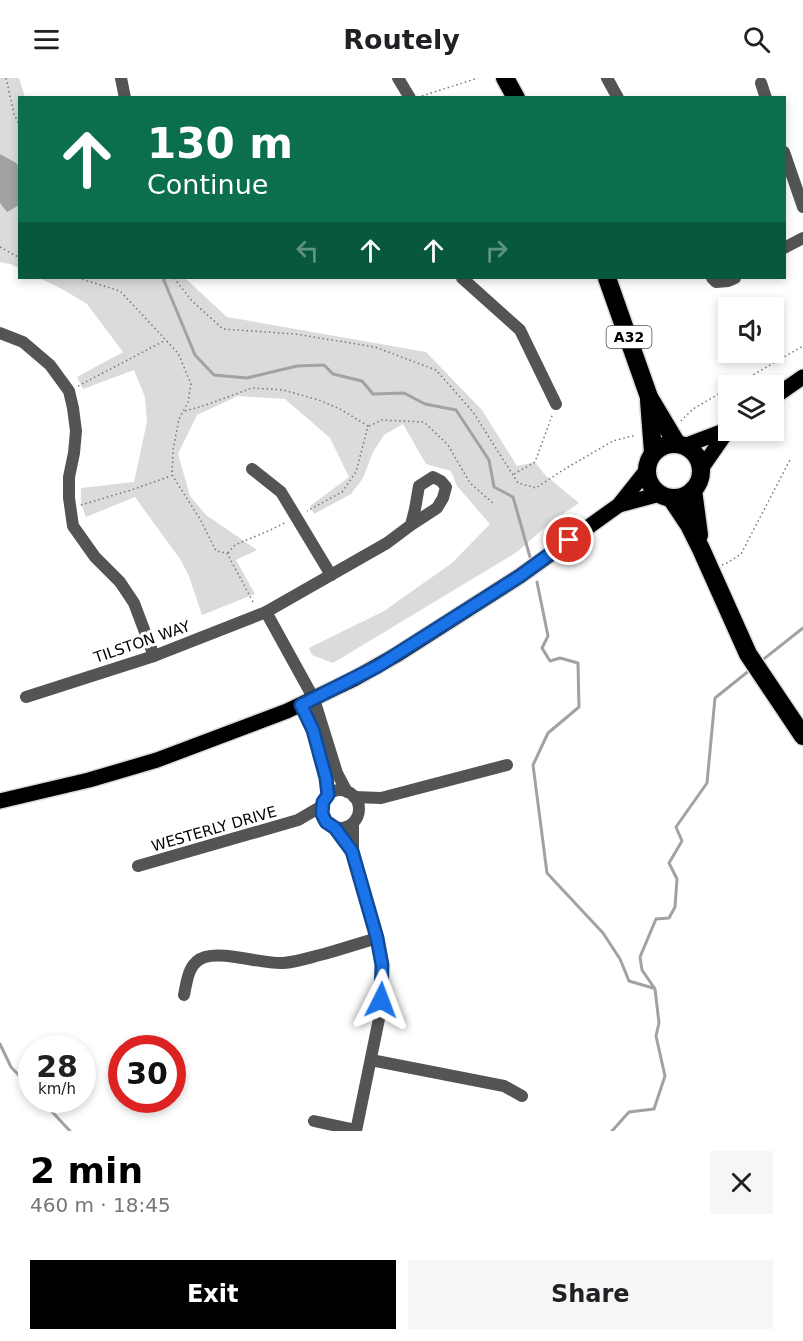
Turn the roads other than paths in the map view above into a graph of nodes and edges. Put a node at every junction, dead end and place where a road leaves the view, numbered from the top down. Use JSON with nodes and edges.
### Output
{"nodes":[{"id":1,"x":121,"y":78,"type":"edge"},
{"id":2,"x":398,"y":78,"type":"edge"},
{"id":3,"x":505,"y":78,"type":"edge"},
{"id":4,"x":607,"y":78,"type":"edge"},
{"id":5,"x":761,"y":83,"type":"dead end"},
{"id":6,"x":125,"y":96,"type":"edge"},
{"id":7,"x":409,"y":96,"type":"edge"},
{"id":8,"x":515,"y":96,"type":"edge"},
{"id":9,"x":617,"y":96,"type":"edge"},
{"id":10,"x":765,"y":96,"type":"edge"},
{"id":11,"x":786,"y":158,"type":"edge"},
{"id":12,"x":803,"y":207,"type":"edge"},
{"id":13,"x":803,"y":238,"type":"edge"},
{"id":14,"x":786,"y":247,"type":"edge"},
{"id":15,"x":463,"y":279,"type":"edge"},
{"id":16,"x":608,"y":279,"type":"edge"},
{"id":17,"x":713,"y":279,"type":"edge"},
{"id":18,"x":733,"y":279,"type":"edge"},
{"id":19,"x":0,"y":333,"type":"edge"},
{"id":20,"x":803,"y":377,"type":"edge"},
{"id":21,"x":784,"y":391,"type":"edge"},
{"id":22,"x":556,"y":404,"type":"road end"},
{"id":23,"x":718,"y":431,"type":"edge"},
{"id":24,"x":670,"y":437,"type":"junction"},
{"id":25,"x":721,"y":441,"type":"edge"},
{"id":26,"x":252,"y":469,"type":"dead end"},
{"id":27,"x":701,"y":469,"type":"junction"},
{"id":28,"x":646,"y":471,"type":"junction"},
{"id":29,"x":693,"y":490,"type":"junction"},
{"id":30,"x":666,"y":496,"type":"junction"},
{"id":31,"x":619,"y":505,"type":"junction"},
{"id":32,"x":411,"y":525,"type":"dead end"},
{"id":33,"x":701,"y":549,"type":"junction"},
{"id":34,"x":331,"y":575,"type":"junction"},
{"id":35,"x":263,"y":614,"type":"junction"},
{"id":36,"x":154,"y":656,"type":"junction"},
{"id":37,"x":26,"y":697,"type":"dead end"},
{"id":38,"x":308,"y":702,"type":"junction"},
{"id":39,"x":803,"y":736,"type":"edge"},
{"id":40,"x":507,"y":765,"type":"dead end"},
{"id":41,"x":351,"y":794,"type":"junction"},
{"id":42,"x":328,"y":795,"type":"junction"},
{"id":43,"x":381,"y":798,"type":"junction"},
{"id":44,"x":0,"y":801,"type":"edge"},
{"id":45,"x":322,"y":806,"type":"junction"},
{"id":46,"x":356,"y":818,"type":"junction"},
{"id":47,"x":298,"y":820,"type":"junction"},
{"id":48,"x":331,"y":825,"type":"junction"},
{"id":49,"x":352,"y":851,"type":"junction"},
{"id":50,"x":138,"y":866,"type":"dead end"},
{"id":51,"x":377,"y":938,"type":"junction"},
{"id":52,"x":184,"y":995,"type":"dead end"},
{"id":53,"x":370,"y":1060,"type":"junction"},
{"id":54,"x":522,"y":1096,"type":"dead end"},
{"id":55,"x":314,"y":1121,"type":"dead end"},
{"id":56,"x":356,"y":1131,"type":"edge"}],
"edges":[{"from":1,"to":6,"type":"street"},
{"from":2,"to":7,"type":"street"},
{"from":3,"to":8,"type":"highway"},
{"from":4,"to":9,"type":"street"},
{"from":5,"to":10,"type":"street"},
{"from":11,"to":12,"type":"street"},
{"from":13,"to":14,"type":"street"},
{"from":15,"to":22,"type":"street"},
{"from":16,"to":24,"type":"highway","number":"A32"},
{"from":17,"to":18,"type":"street"},
{"from":19,"to":36,"type":"street"},
{"from":20,"to":21,"type":"main road"},
{"from":23,"to":24,"type":"main road"},
{"from":24,"to":27,"type":"highway"},
{"from":24,"to":28,"type":"highway","number":"A32"},
{"from":25,"to":27,"type":"main road"},
{"from":26,"to":34,"type":"street"},
{"from":27,"to":29,"type":"highway"},
{"from":28,"to":30,"type":"highway"},
{"from":28,"to":31,"type":"main road"},
{"from":29,"to":30,"type":"highway"},
{"from":29,"to":33,"type":"highway"},
{"from":30,"to":31,"type":"main road"},
{"from":30,"to":33,"type":"highway"},
{"from":31,"to":38,"type":"main road"},
{"from":32,"to":34,"type":"street","name":"TILSTON WAY"},
{"from":33,"to":39,"type":"highway"},
{"from":34,"to":35,"type":"street","name":"TILSTON WAY"},
{"from":35,"to":36,"type":"street","name":"TILSTON WAY"},
{"from":35,"to":38,"type":"street"},
{"from":36,"to":37,"type":"street","name":"TILSTON WAY"},
{"from":38,"to":41,"type":"street"},
{"from":38,"to":42,"type":"street"},
{"from":38,"to":44,"type":"main road"},
{"from":40,"to":43,"type":"street"},
{"from":41,"to":42,"type":"street"},
{"from":41,"to":43,"type":"street"},
{"from":41,"to":46,"type":"street"},
{"from":42,"to":45,"type":"street"},
{"from":43,"to":46,"type":"street"},
{"from":45,"to":47,"type":"street","name":"WESTERLY DRIVE"},
{"from":45,"to":48,"type":"street"},
{"from":46,"to":48,"type":"street"},
{"from":46,"to":49,"type":"street"},
{"from":47,"to":48,"type":"street","name":"WESTERLY DRIVE"},
{"from":47,"to":50,"type":"street","name":"WESTERLY DRIVE"},
{"from":48,"to":49,"type":"street"},
{"from":49,"to":51,"type":"street"},
{"from":51,"to":52,"type":"street"},
{"from":51,"to":53,"type":"street"},
{"from":53,"to":54,"type":"street"},
{"from":53,"to":56,"type":"street"},
{"from":55,"to":56,"type":"street"}]}
